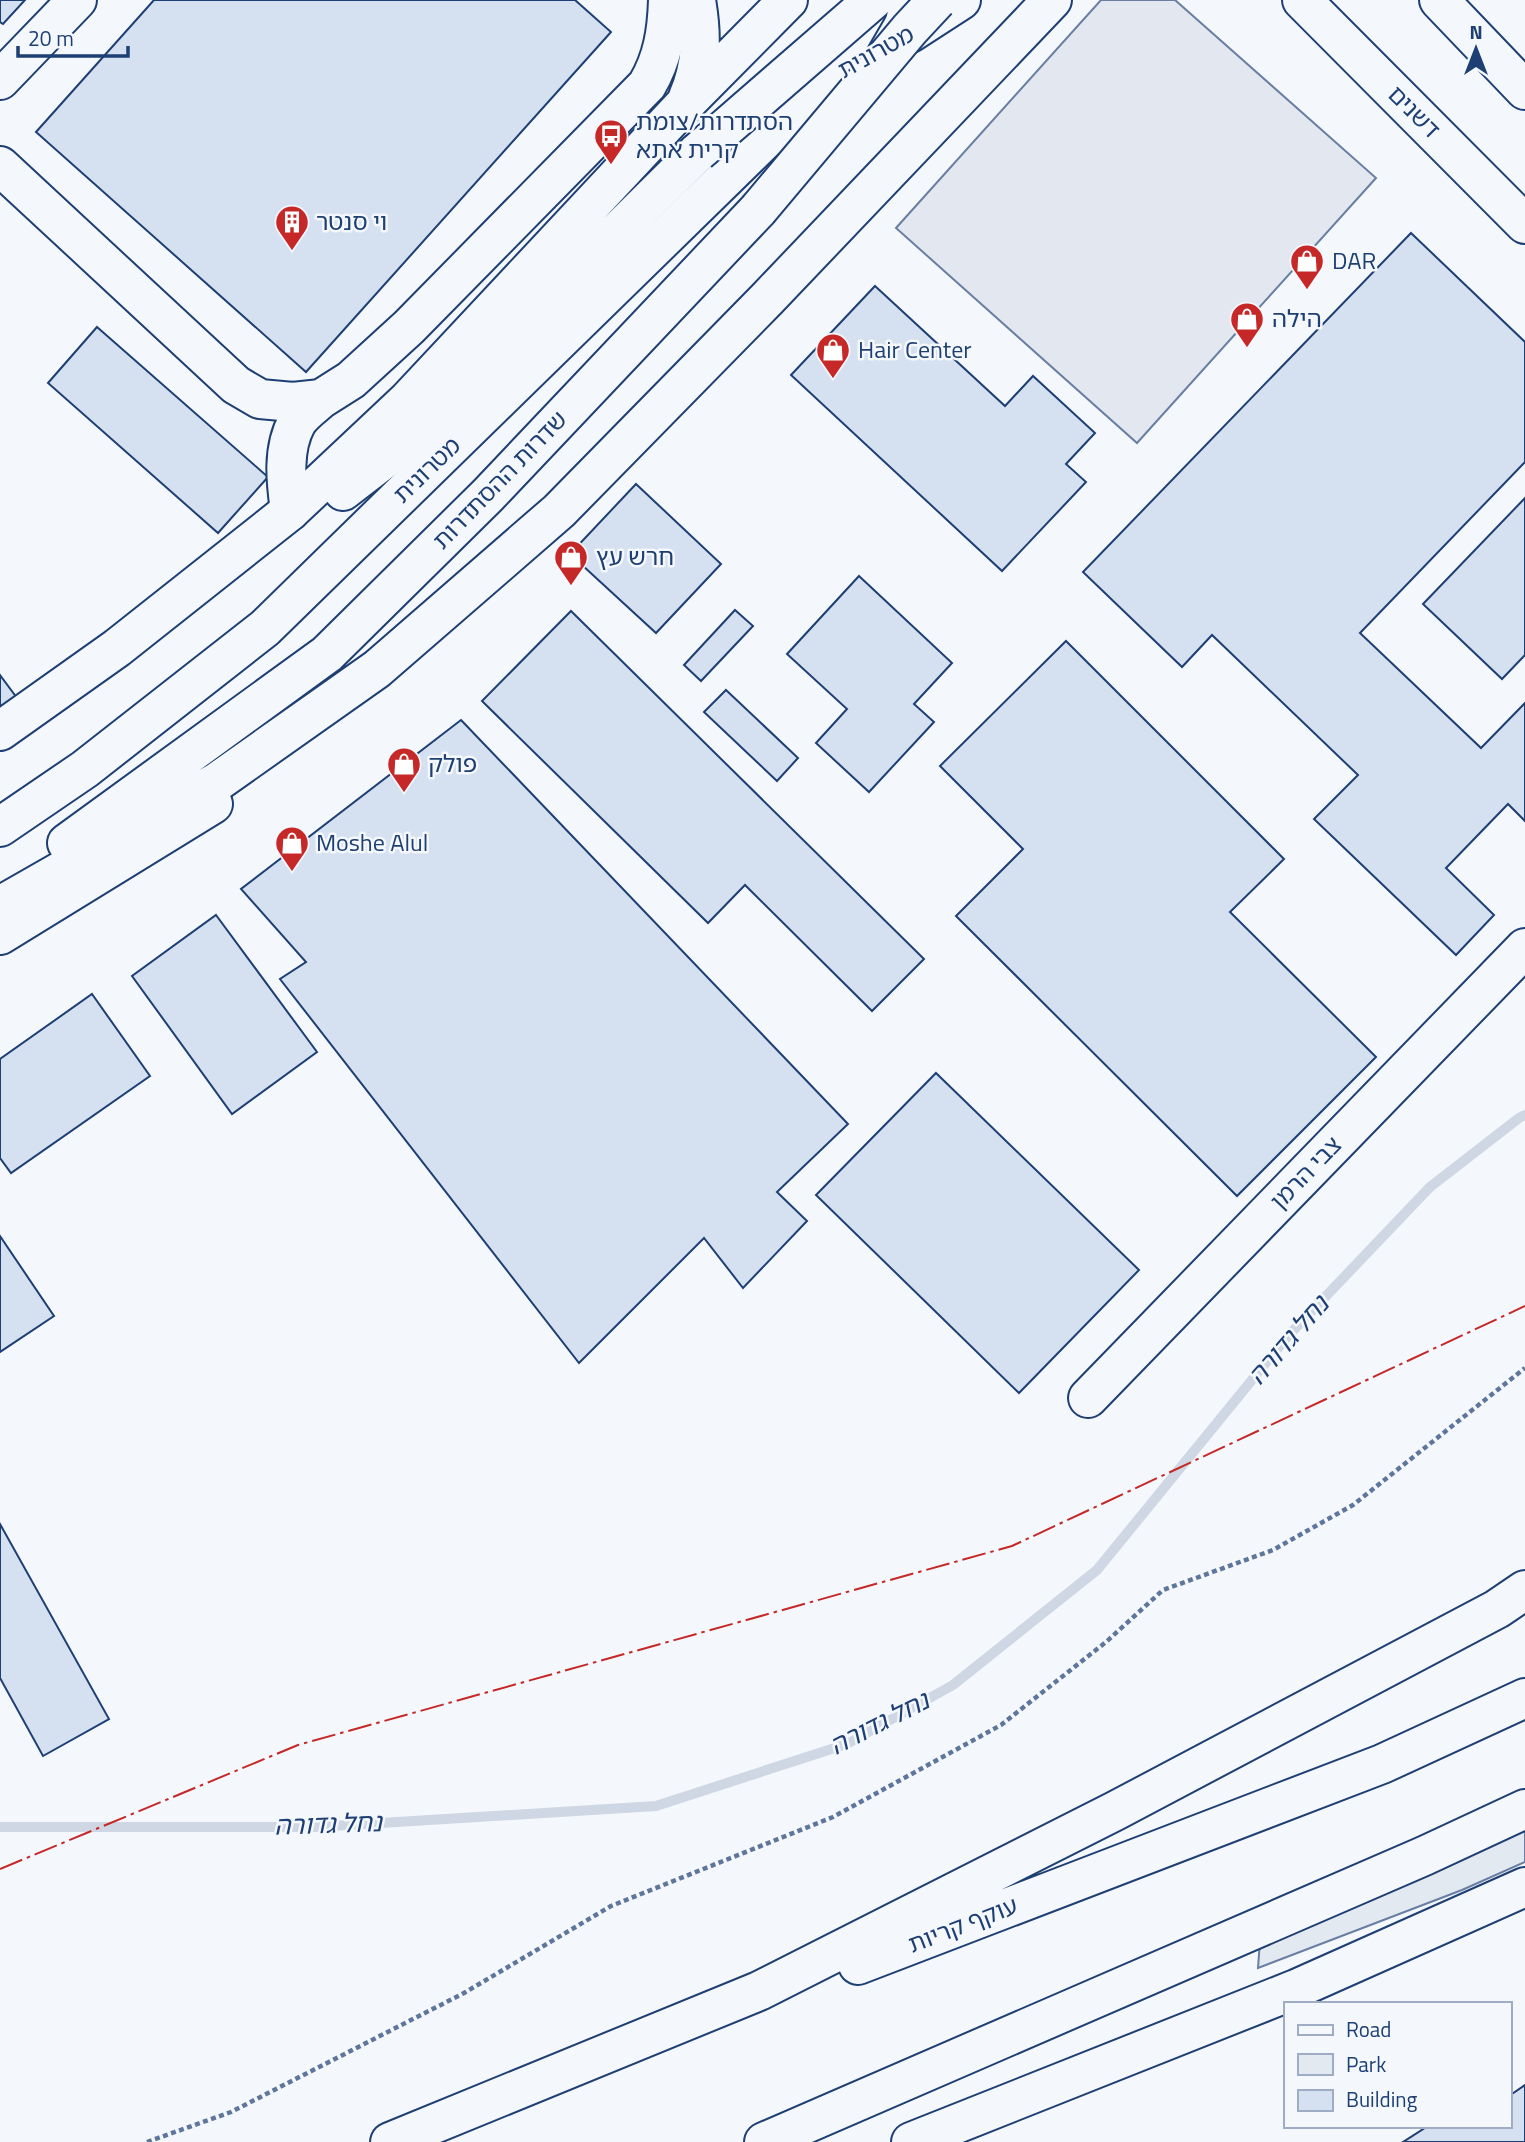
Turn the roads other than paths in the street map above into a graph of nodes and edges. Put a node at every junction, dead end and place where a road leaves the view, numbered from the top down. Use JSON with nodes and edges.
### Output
{"nodes":[{"id":1,"x":77,"y":0,"type":"edge"},
{"id":2,"x":668,"y":0,"type":"edge"},
{"id":3,"x":696,"y":0,"type":"edge"},
{"id":4,"x":788,"y":0,"type":"edge"},
{"id":5,"x":873,"y":0,"type":"edge"},
{"id":6,"x":937,"y":0,"type":"edge"},
{"id":7,"x":961,"y":0,"type":"edge"},
{"id":8,"x":1052,"y":0,"type":"edge"},
{"id":9,"x":1302,"y":0,"type":"edge"},
{"id":10,"x":1439,"y":0,"type":"edge"},
{"id":11,"x":0,"y":80,"type":"edge"},
{"id":12,"x":826,"y":80,"type":"junction"},
{"id":13,"x":1525,"y":90,"type":"edge"},
{"id":14,"x":685,"y":103,"type":"junction"},
{"id":15,"x":0,"y":166,"type":"edge"},
{"id":16,"x":1525,"y":224,"type":"edge"},
{"id":17,"x":767,"y":299,"type":"junction"},
{"id":18,"x":321,"y":398,"type":"junction"},
{"id":19,"x":290,"y":511,"type":"junction"},
{"id":20,"x":0,"y":731,"type":"edge"},
{"id":21,"x":0,"y":758,"type":"edge"},
{"id":22,"x":0,"y":827,"type":"edge"},
{"id":23,"x":0,"y":892,"type":"edge"},
{"id":24,"x":0,"y":906,"type":"edge"},
{"id":25,"x":0,"y":935,"type":"edge"},
{"id":26,"x":1525,"y":948,"type":"edge"},
{"id":27,"x":1088,"y":1398,"type":"dead end"},
{"id":28,"x":1525,"y":1590,"type":"edge"},
{"id":29,"x":1525,"y":1698,"type":"edge"},
{"id":30,"x":1525,"y":1809,"type":"edge"},
{"id":31,"x":1525,"y":1886,"type":"edge"},
{"id":32,"x":390,"y":2142,"type":"edge"},
{"id":33,"x":397,"y":2142,"type":"edge"},
{"id":34,"x":764,"y":2142,"type":"edge"},
{"id":35,"x":911,"y":2142,"type":"edge"}],
"edges":[{"from":1,"to":11,"type":"main road"},
{"from":2,"to":18,"type":"main road"},
{"from":3,"to":14,"type":"main road"},
{"from":4,"to":14,"type":"main road"},
{"from":5,"to":12,"type":"main road","name":"מטרונית"},
{"from":5,"to":21,"type":"main road","bridge":true},
{"from":6,"to":23,"type":"main road","name":"שדרות ההסתדרות","bridge":true},
{"from":7,"to":12,"type":"main road","name":"מטרונית"},
{"from":8,"to":17,"type":"main road"},
{"from":9,"to":16,"type":"main road","name":"דשנים"},
{"from":10,"to":13,"type":"main road"},
{"from":12,"to":22,"type":"main road","name":"מטרונית"},
{"from":14,"to":19,"type":"main road"},
{"from":15,"to":18,"type":"main road"},
{"from":17,"to":24,"type":"main road"},
{"from":17,"to":25,"type":"main road"},
{"from":18,"to":19,"type":"main road"},
{"from":19,"to":20,"type":"main road"},
{"from":26,"to":27,"type":"main road","name":"צבי הרמן"},
{"from":28,"to":32,"type":"main road"},
{"from":29,"to":33,"type":"main road","name":"עוקף קריות"},
{"from":30,"to":34,"type":"main road"},
{"from":31,"to":35,"type":"main road"}]}
